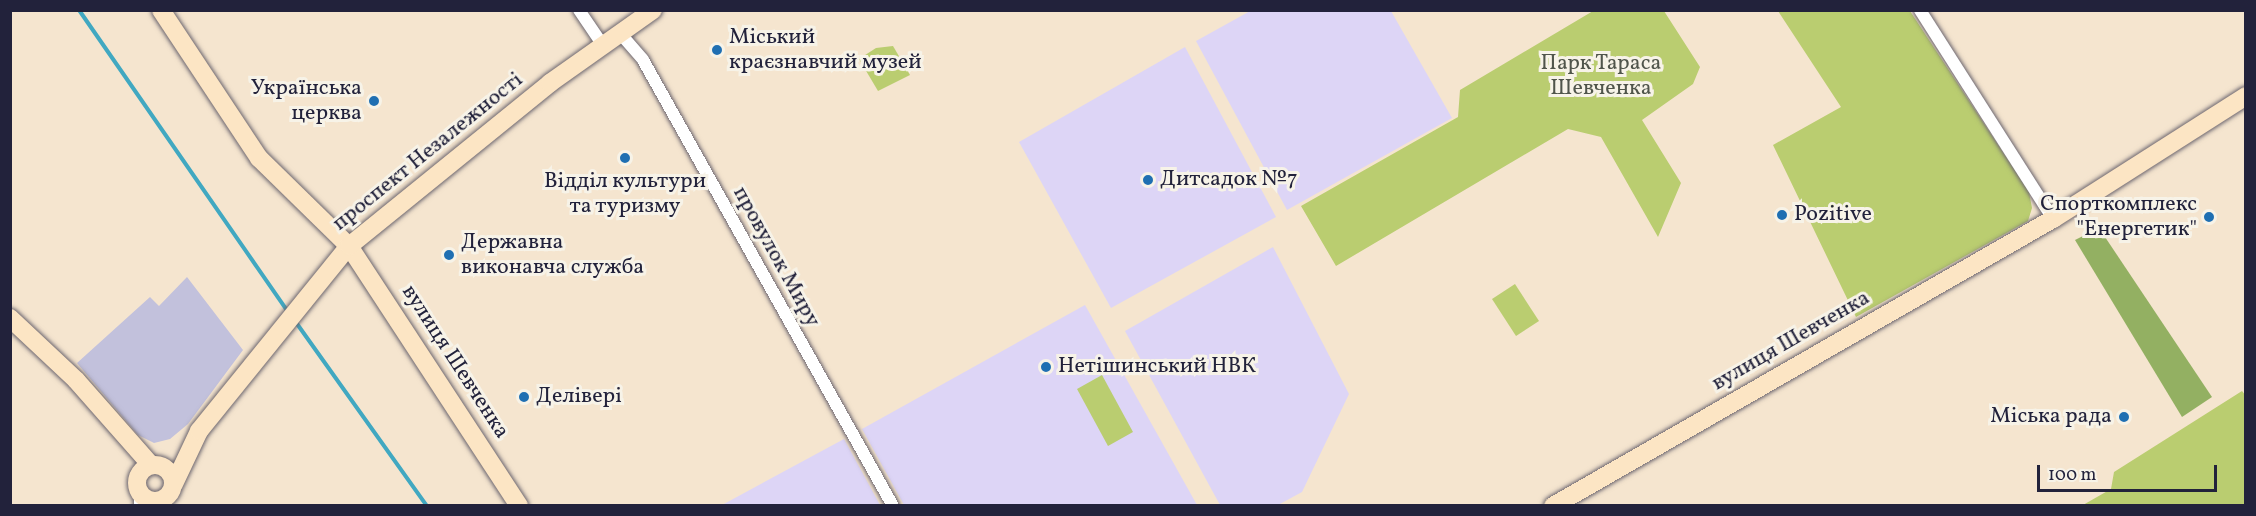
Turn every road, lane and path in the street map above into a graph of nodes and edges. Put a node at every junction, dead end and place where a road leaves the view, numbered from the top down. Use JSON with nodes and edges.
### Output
{"nodes":[{"id":1,"x":161,"y":10,"type":"edge"},
{"id":2,"x":579,"y":10,"type":"edge"},
{"id":3,"x":653,"y":10,"type":"edge"},
{"id":4,"x":1920,"y":10,"type":"edge"},
{"id":5,"x":619,"y":32,"type":"junction"},
{"id":6,"x":602,"y":44,"type":"junction"},
{"id":7,"x":2246,"y":96,"type":"edge"},
{"id":8,"x":2053,"y":219,"type":"junction"},
{"id":9,"x":349,"y":246,"type":"junction"},
{"id":10,"x":10,"y":318,"type":"edge"},
{"id":11,"x":200,"y":431,"type":"junction"},
{"id":12,"x":127,"y":437,"type":"junction"},
{"id":13,"x":156,"y":465,"type":"junction"},
{"id":14,"x":139,"y":495,"type":"edge"},
{"id":15,"x":168,"y":496,"type":"edge"},
{"id":16,"x":519,"y":506,"type":"edge"},
{"id":17,"x":893,"y":506,"type":"edge"},
{"id":18,"x":1553,"y":506,"type":"edge"}],
"edges":[{"from":1,"to":9,"type":"street","name":"вулиця Шевченка"},
{"from":2,"to":6,"type":"street"},
{"from":3,"to":5,"type":"street","name":"проспект Незалежності"},
{"from":4,"to":8,"type":"street"},
{"from":5,"to":6,"type":"street","name":"проспект Незалежності"},
{"from":5,"to":17,"type":"street","name":"провулок Миру"},
{"from":6,"to":9,"type":"street","name":"проспект Незалежності"},
{"from":7,"to":8,"type":"street","name":"вулиця Шевченка"},
{"from":8,"to":18,"type":"street","name":"вулиця Шевченка"},
{"from":9,"to":11,"type":"street","name":"проспект Незалежності"},
{"from":9,"to":16,"type":"street","name":"вулиця Шевченка"},
{"from":10,"to":12,"type":"street"},
{"from":11,"to":13,"type":"street"},
{"from":11,"to":15,"type":"street"},
{"from":12,"to":13,"type":"street"},
{"from":12,"to":14,"type":"street"},
{"from":13,"to":14,"type":"street"},
{"from":13,"to":15,"type":"street"},
{"from":14,"to":15,"type":"street"}]}
